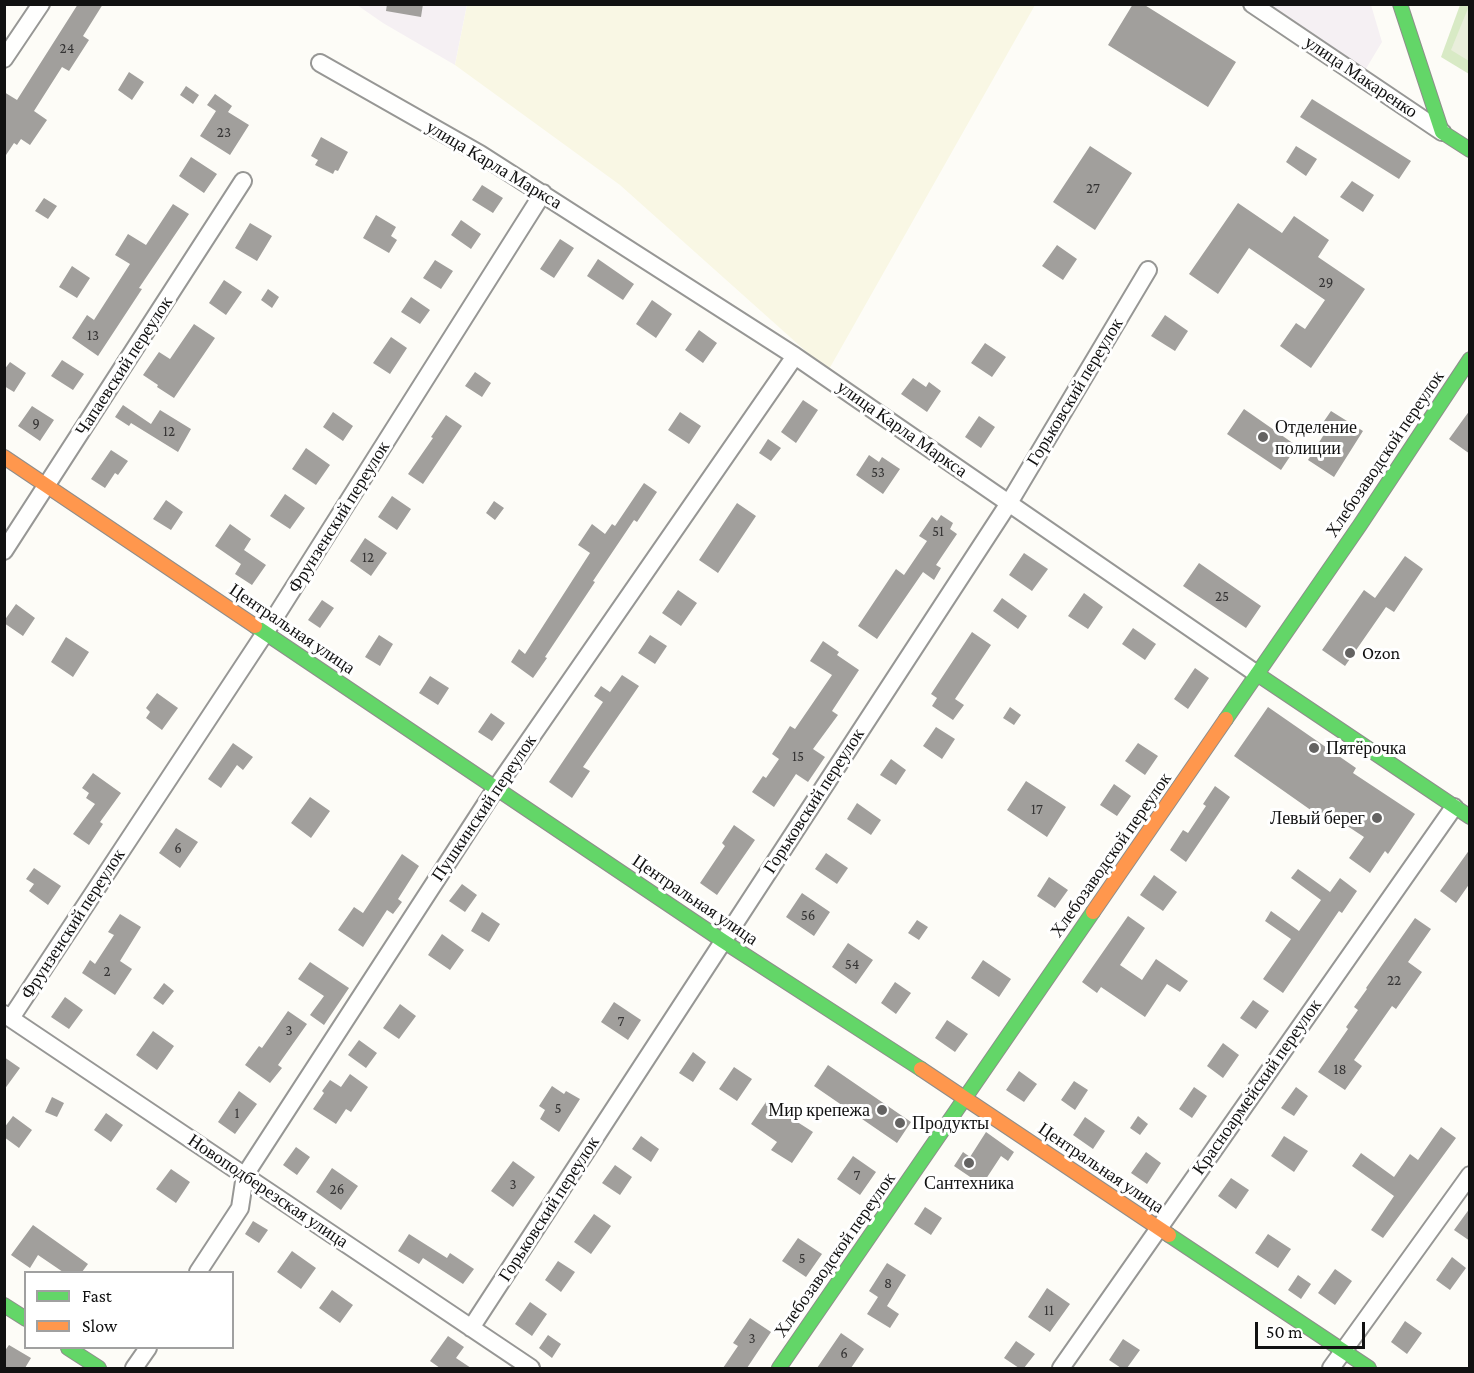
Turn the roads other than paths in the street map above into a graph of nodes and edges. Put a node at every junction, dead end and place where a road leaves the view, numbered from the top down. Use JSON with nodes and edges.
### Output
{"nodes":[{"id":1,"x":41,"y":4,"type":"edge"},
{"id":2,"x":1252,"y":4,"type":"edge"},
{"id":3,"x":1400,"y":4,"type":"edge"},
{"id":4,"x":4,"y":59,"type":"edge"},
{"id":5,"x":320,"y":63,"type":"dead end"},
{"id":6,"x":1442,"y":132,"type":"junction"},
{"id":7,"x":1470,"y":150,"type":"edge"},
{"id":8,"x":243,"y":182,"type":"dead end"},
{"id":9,"x":543,"y":193,"type":"junction"},
{"id":10,"x":1148,"y":270,"type":"dead end"},
{"id":11,"x":795,"y":356,"type":"junction"},
{"id":12,"x":1470,"y":359,"type":"edge"},
{"id":13,"x":4,"y":457,"type":"edge"},
{"id":14,"x":48,"y":485,"type":"junction"},
{"id":15,"x":1009,"y":503,"type":"junction"},
{"id":16,"x":4,"y":551,"type":"edge"},
{"id":17,"x":265,"y":633,"type":"junction"},
{"id":18,"x":1257,"y":674,"type":"junction"},
{"id":19,"x":496,"y":788,"type":"junction"},
{"id":20,"x":1454,"y":807,"type":"junction"},
{"id":21,"x":1470,"y":817,"type":"edge"},
{"id":22,"x":723,"y":941,"type":"junction"},
{"id":23,"x":8,"y":1016,"type":"edge"},
{"id":24,"x":965,"y":1098,"type":"junction"},
{"id":25,"x":245,"y":1175,"type":"junction"},
{"id":26,"x":1470,"y":1175,"type":"edge"},
{"id":27,"x":1158,"y":1229,"type":"junction"},
{"id":28,"x":199,"y":1271,"type":"edge"},
{"id":29,"x":4,"y":1305,"type":"edge"},
{"id":30,"x":24,"y":1318,"type":"edge"},
{"id":31,"x":471,"y":1328,"type":"junction"},
{"id":32,"x":71,"y":1349,"type":"edge"},
{"id":33,"x":147,"y":1349,"type":"edge"},
{"id":34,"x":1343,"y":1351,"type":"junction"},
{"id":35,"x":99,"y":1368,"type":"edge"},
{"id":36,"x":134,"y":1368,"type":"edge"},
{"id":37,"x":531,"y":1368,"type":"edge"},
{"id":38,"x":778,"y":1368,"type":"edge"},
{"id":39,"x":1060,"y":1368,"type":"edge"},
{"id":40,"x":1331,"y":1368,"type":"edge"},
{"id":41,"x":1369,"y":1368,"type":"edge"}],
"edges":[{"from":1,"to":4,"type":"street"},
{"from":2,"to":6,"type":"street","name":"улица Макаренко"},
{"from":3,"to":6,"type":"street"},
{"from":5,"to":9,"type":"street","name":"улица Карла Маркса"},
{"from":6,"to":7,"type":"street","name":"улица Макаренко"},
{"from":8,"to":14,"type":"street","name":"Чапаевский переулок"},
{"from":9,"to":11,"type":"street","name":"улица Карла Маркса"},
{"from":9,"to":17,"type":"street","name":"Фрунзенский переулок"},
{"from":10,"to":15,"type":"street","name":"Горьковский переулок"},
{"from":11,"to":15,"type":"street","name":"улица Карла Маркса"},
{"from":11,"to":19,"type":"street","name":"Пушкинский переулок"},
{"from":12,"to":18,"type":"street","name":"Хлебозаводской переулок"},
{"from":13,"to":14,"type":"street","name":"Центральная улица"},
{"from":14,"to":16,"type":"street","name":"Чапаевский переулок"},
{"from":14,"to":17,"type":"street","name":"Центральная улица"},
{"from":15,"to":18,"type":"street","name":"улица Карла Маркса"},
{"from":15,"to":22,"type":"street","name":"Горьковский переулок"},
{"from":17,"to":19,"type":"street","name":"Центральная улица"},
{"from":17,"to":23,"type":"street","name":"Фрунзенский переулок"},
{"from":18,"to":20,"type":"street","name":"улица Карла Маркса"},
{"from":18,"to":24,"type":"street","name":"Хлебозаводской переулок"},
{"from":19,"to":22,"type":"street","name":"Центральная улица"},
{"from":19,"to":25,"type":"street","name":"Пушкинский переулок"},
{"from":20,"to":21,"type":"street","name":"улица Карла Маркса"},
{"from":20,"to":27,"type":"street","name":"Красноармейский переулок"},
{"from":22,"to":24,"type":"street","name":"Центральная улица"},
{"from":22,"to":31,"type":"street","name":"Горьковский переулок"},
{"from":23,"to":25,"type":"street","name":"Новоподберезская улица"},
{"from":24,"to":27,"type":"street","name":"Центральная улица"},
{"from":24,"to":38,"type":"street","name":"Хлебозаводской переулок"},
{"from":25,"to":28,"type":"street","name":"Пушкинский переулок"},
{"from":25,"to":31,"type":"street","name":"Новоподберезская улица"},
{"from":26,"to":34,"type":"street"},
{"from":27,"to":34,"type":"street","name":"Центральная улица"},
{"from":27,"to":39,"type":"street","name":"Красноармейский переулок"},
{"from":29,"to":30,"type":"street"},
{"from":31,"to":37,"type":"street","name":"Новоподберезская улица"},
{"from":32,"to":35,"type":"street"},
{"from":33,"to":36,"type":"street"},
{"from":34,"to":40,"type":"street"},
{"from":34,"to":41,"type":"street","name":"Центральная улица"}]}
